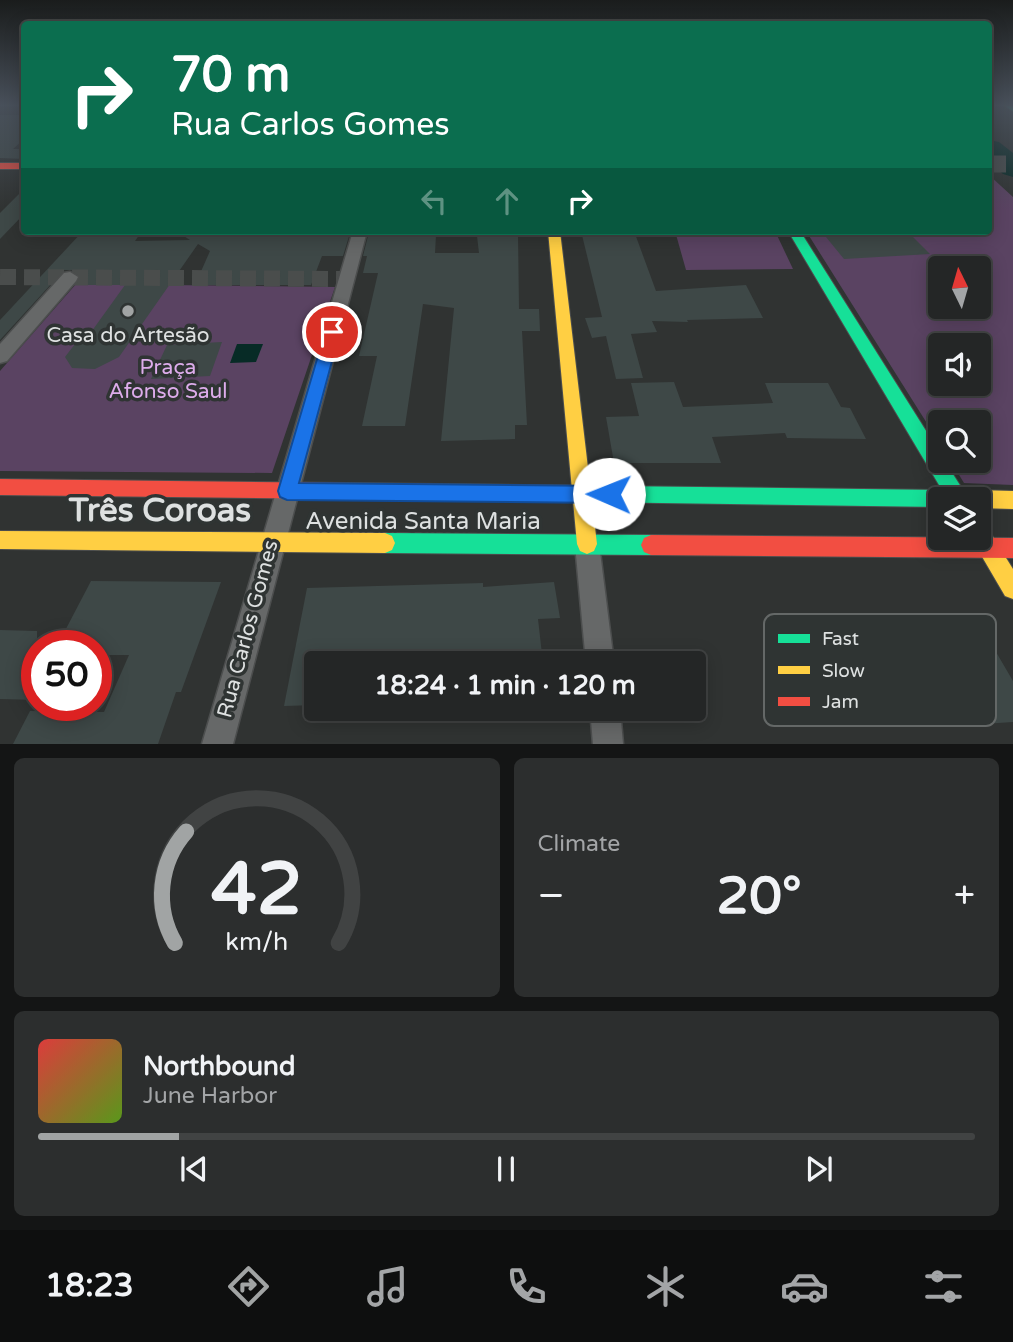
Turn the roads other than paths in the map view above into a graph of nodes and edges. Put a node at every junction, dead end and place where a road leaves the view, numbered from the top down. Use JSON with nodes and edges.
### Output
{"nodes":[{"id":1,"x":0,"y":166,"type":"edge"},
{"id":2,"x":21,"y":166,"type":"edge"},
{"id":3,"x":359,"y":235,"type":"edge"},
{"id":4,"x":554,"y":235,"type":"edge"},
{"id":5,"x":796,"y":235,"type":"edge"},
{"id":6,"x":70,"y":277,"type":"dead end"},
{"id":7,"x":0,"y":356,"type":"edge"},
{"id":8,"x":0,"y":487,"type":"edge"},
{"id":9,"x":951,"y":487,"type":"edge"},
{"id":10,"x":287,"y":491,"type":"junction"},
{"id":11,"x":582,"y":494,"type":"junction"},
{"id":12,"x":928,"y":498,"type":"edge"},
{"id":13,"x":991,"y":499,"type":"edge"},
{"id":14,"x":1013,"y":500,"type":"edge"},
{"id":15,"x":0,"y":540,"type":"edge"},
{"id":16,"x":272,"y":543,"type":"junction"},
{"id":17,"x":587,"y":544,"type":"junction"},
{"id":18,"x":928,"y":547,"type":"edge"},
{"id":19,"x":991,"y":548,"type":"edge"},
{"id":20,"x":1013,"y":548,"type":"edge"},
{"id":21,"x":990,"y":550,"type":"edge"},
{"id":22,"x":1013,"y":588,"type":"edge"},
{"id":23,"x":599,"y":651,"type":"edge"},
{"id":24,"x":605,"y":721,"type":"edge"},
{"id":25,"x":216,"y":744,"type":"edge"},
{"id":26,"x":608,"y":744,"type":"edge"}],
"edges":[{"from":1,"to":2,"type":"main road"},
{"from":3,"to":10,"type":"street","name":"Rua Carlos Gomes"},
{"from":4,"to":11,"type":"main road"},
{"from":5,"to":9,"type":"main road"},
{"from":6,"to":7,"type":"street"},
{"from":8,"to":10,"type":"main road","name":"Avenida Santa Maria"},
{"from":10,"to":11,"type":"main road","name":"Avenida Santa Maria"},
{"from":10,"to":16,"type":"street","name":"Rua Carlos Gomes"},
{"from":11,"to":12,"type":"main road","name":"Avenida Santa Maria"},
{"from":11,"to":17,"type":"main road"},
{"from":13,"to":14,"type":"main road","name":"Avenida Santa Maria"},
{"from":15,"to":16,"type":"main road","name":"Avenida Santa Maria"},
{"from":16,"to":17,"type":"main road","name":"Avenida Santa Maria"},
{"from":16,"to":25,"type":"street","name":"Rua Carlos Gomes"},
{"from":17,"to":18,"type":"main road","name":"Avenida Santa Maria"},
{"from":17,"to":23,"type":"street"},
{"from":19,"to":20,"type":"main road","name":"Avenida Santa Maria"},
{"from":21,"to":22,"type":"main road"},
{"from":24,"to":26,"type":"street"}]}
